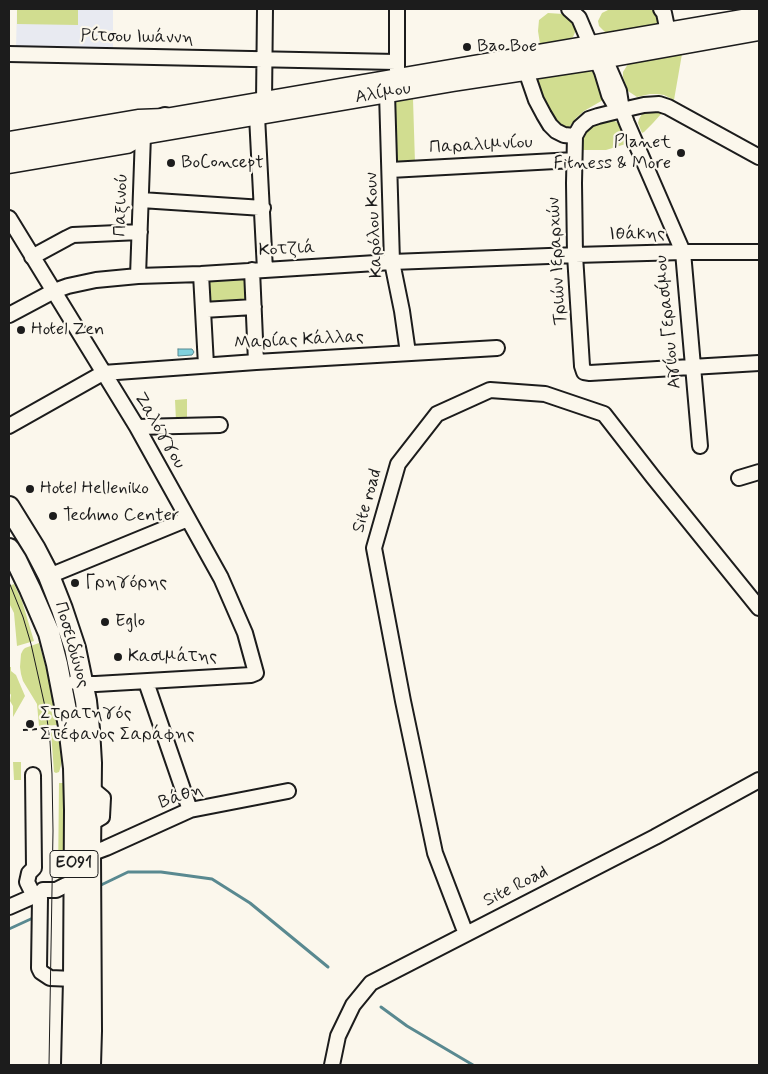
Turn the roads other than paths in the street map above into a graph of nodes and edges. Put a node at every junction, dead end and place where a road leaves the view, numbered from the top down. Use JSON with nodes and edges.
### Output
{"nodes":[{"id":1,"x":265,"y":9,"type":"edge"},
{"id":2,"x":397,"y":9,"type":"edge"},
{"id":3,"x":561,"y":9,"type":"edge"},
{"id":4,"x":569,"y":9,"type":"edge"},
{"id":5,"x":576,"y":9,"type":"edge"},
{"id":6,"x":582,"y":9,"type":"edge"},
{"id":7,"x":661,"y":9,"type":"edge"},
{"id":8,"x":759,"y":16,"type":"edge"},
{"id":9,"x":674,"y":31,"type":"junction"},
{"id":10,"x":759,"y":31,"type":"edge"},
{"id":11,"x":598,"y":52,"type":"junction"},
{"id":12,"x":9,"y":54,"type":"edge"},
{"id":13,"x":264,"y":60,"type":"junction"},
{"id":14,"x":397,"y":70,"type":"junction"},
{"id":15,"x":526,"y":71,"type":"junction"},
{"id":16,"x":387,"y":93,"type":"junction"},
{"id":17,"x":260,"y":108,"type":"junction"},
{"id":18,"x":622,"y":110,"type":"junction"},
{"id":19,"x":165,"y":118,"type":"junction"},
{"id":20,"x":143,"y":135,"type":"junction"},
{"id":21,"x":575,"y":136,"type":"junction"},
{"id":22,"x":9,"y":140,"type":"edge"},
{"id":23,"x":9,"y":152,"type":"edge"},
{"id":24,"x":9,"y":157,"type":"edge"},
{"id":25,"x":759,"y":157,"type":"edge"},
{"id":26,"x":574,"y":160,"type":"junction"},
{"id":27,"x":9,"y":164,"type":"edge"},
{"id":28,"x":390,"y":170,"type":"junction"},
{"id":29,"x":141,"y":200,"type":"junction"},
{"id":30,"x":263,"y":208,"type":"junction"},
{"id":31,"x":9,"y":218,"type":"edge"},
{"id":32,"x":140,"y":232,"type":"junction"},
{"id":33,"x":683,"y":252,"type":"junction"},
{"id":34,"x":759,"y":252,"type":"edge"},
{"id":35,"x":575,"y":255,"type":"junction"},
{"id":36,"x":32,"y":257,"type":"junction"},
{"id":37,"x":392,"y":262,"type":"junction"},
{"id":38,"x":259,"y":270,"type":"junction"},
{"id":39,"x":201,"y":274,"type":"junction"},
{"id":40,"x":138,"y":276,"type":"junction"},
{"id":41,"x":54,"y":291,"type":"junction"},
{"id":42,"x":254,"y":307,"type":"junction"},
{"id":43,"x":203,"y":310,"type":"junction"},
{"id":44,"x":9,"y":316,"type":"edge"},
{"id":45,"x":497,"y":348,"type":"dead end"},
{"id":46,"x":408,"y":353,"type":"junction"},
{"id":47,"x":256,"y":362,"type":"junction"},
{"id":48,"x":759,"y":363,"type":"edge"},
{"id":49,"x":206,"y":365,"type":"junction"},
{"id":50,"x":694,"y":367,"type":"junction"},
{"id":51,"x":104,"y":373,"type":"junction"},
{"id":52,"x":220,"y":425,"type":"dead end"},
{"id":53,"x":9,"y":426,"type":"edge"},
{"id":54,"x":137,"y":427,"type":"junction"},
{"id":55,"x":700,"y":446,"type":"dead end"},
{"id":56,"x":759,"y":472,"type":"edge"},
{"id":57,"x":739,"y":478,"type":"dead end"},
{"id":58,"x":9,"y":507,"type":"edge"},
{"id":59,"x":188,"y":519,"type":"junction"},
{"id":60,"x":9,"y":549,"type":"edge"},
{"id":61,"x":16,"y":576,"type":"edge"},
{"id":62,"x":49,"y":576,"type":"junction"},
{"id":63,"x":759,"y":608,"type":"edge"},
{"id":64,"x":57,"y":664,"type":"junction"},
{"id":65,"x":146,"y":682,"type":"junction"},
{"id":66,"x":83,"y":684,"type":"junction"},
{"id":67,"x":33,"y":775,"type":"dead end"},
{"id":68,"x":759,"y":780,"type":"edge"},
{"id":69,"x":288,"y":791,"type":"dead end"},
{"id":70,"x":190,"y":810,"type":"junction"},
{"id":71,"x":90,"y":854,"type":"junction"},
{"id":72,"x":66,"y":885,"type":"dead end"},
{"id":73,"x":38,"y":898,"type":"junction"},
{"id":74,"x":9,"y":907,"type":"edge"},
{"id":75,"x":466,"y":934,"type":"junction"},
{"id":76,"x":74,"y":979,"type":"junction"},
{"id":77,"x":72,"y":1065,"type":"edge"},
{"id":78,"x":90,"y":1065,"type":"edge"},
{"id":79,"x":332,"y":1065,"type":"edge"}],
"edges":[{"from":1,"to":13,"type":"street"},
{"from":2,"to":14,"type":"street"},
{"from":3,"to":4,"type":"street"},
{"from":4,"to":5,"type":"street"},
{"from":4,"to":11,"type":"street"},
{"from":6,"to":11,"type":"street"},
{"from":7,"to":9,"type":"street"},
{"from":8,"to":9,"type":"main road","name":"Αλίμου"},
{"from":9,"to":11,"type":"main road","name":"Αλίμου"},
{"from":10,"to":11,"type":"main road","name":"Αλίμου"},
{"from":11,"to":14,"type":"main road","name":"Αλίμου"},
{"from":11,"to":15,"type":"main road","name":"Αλίμου"},
{"from":11,"to":18,"type":"street","name":"Αγίου Γερασίμου"},
{"from":11,"to":18,"type":"street"},
{"from":12,"to":13,"type":"street","name":"Ρίτσου Ιωάννη"},
{"from":13,"to":14,"type":"street","name":"Ρίτσου Ιωάννη"},
{"from":13,"to":17,"type":"street"},
{"from":14,"to":17,"type":"main road","name":"Αλίμου"},
{"from":15,"to":16,"type":"main road","name":"Αλίμου"},
{"from":15,"to":21,"type":"street"},
{"from":16,"to":17,"type":"main road","name":"Αλίμου"},
{"from":16,"to":28,"type":"street","name":"Καρόλου Κουν"},
{"from":17,"to":19,"type":"main road","name":"Αλίμου"},
{"from":17,"to":20,"type":"main road","name":"Αλίμου"},
{"from":17,"to":30,"type":"street"},
{"from":18,"to":21,"type":"street"},
{"from":18,"to":25,"type":"street"},
{"from":18,"to":33,"type":"street","name":"Αγίου Γερασίμου"},
{"from":19,"to":22,"type":"main road","name":"Αλίμου"},
{"from":19,"to":23,"type":"highway"},
{"from":20,"to":24,"type":"highway"},
{"from":20,"to":27,"type":"main road","name":"Αλίμου"},
{"from":20,"to":29,"type":"street","name":"Παξινού"},
{"from":21,"to":26,"type":"street","name":"Τριών Ιεραρχών"},
{"from":26,"to":28,"type":"street","name":"Παραλιμνίου"},
{"from":26,"to":35,"type":"street","name":"Τριών Ιεραρχών"},
{"from":28,"to":37,"type":"street","name":"Καρόλου Κουν"},
{"from":29,"to":30,"type":"street"},
{"from":29,"to":32,"type":"street","name":"Παξινού"},
{"from":30,"to":38,"type":"street"},
{"from":31,"to":36,"type":"street","name":"Ζαλόγγου"},
{"from":32,"to":36,"type":"street"},
{"from":32,"to":40,"type":"street","name":"Παξινού"},
{"from":33,"to":34,"type":"street","name":"Ιθάκης"},
{"from":33,"to":35,"type":"street","name":"Ιθάκης"},
{"from":33,"to":50,"type":"street","name":"Αγίου Γερασίμου"},
{"from":35,"to":37,"type":"street","name":"Κοτζιά"},
{"from":35,"to":50,"type":"street","name":"Τριών Ιεραρχών"},
{"from":36,"to":41,"type":"street","name":"Ζαλόγγου"},
{"from":37,"to":38,"type":"street","name":"Κοτζιά"},
{"from":37,"to":46,"type":"street","name":"Καρόλου Κουν"},
{"from":38,"to":39,"type":"street","name":"Κοτζιά"},
{"from":38,"to":42,"type":"street"},
{"from":39,"to":40,"type":"street","name":"Κοτζιά"},
{"from":39,"to":43,"type":"street"},
{"from":40,"to":41,"type":"street","name":"Κοτζιά"},
{"from":41,"to":44,"type":"street","name":"Κοτζιά"},
{"from":41,"to":51,"type":"street","name":"Ζαλόγγου"},
{"from":42,"to":43,"type":"street"},
{"from":42,"to":47,"type":"street"},
{"from":43,"to":49,"type":"street"},
{"from":45,"to":46,"type":"street","name":"Μαρίας Κάλλας"},
{"from":46,"to":47,"type":"street","name":"Μαρίας Κάλλας"},
{"from":47,"to":49,"type":"street","name":"Μαρίας Κάλλας"},
{"from":48,"to":50,"type":"street"},
{"from":49,"to":51,"type":"street","name":"Μαρίας Κάλλας"},
{"from":50,"to":55,"type":"street","name":"Αγίου Γερασίμου"},
{"from":51,"to":53,"type":"street"},
{"from":51,"to":54,"type":"street","name":"Ζαλόγγου"},
{"from":52,"to":54,"type":"street"},
{"from":54,"to":59,"type":"street","name":"Ζαλόγγου"},
{"from":56,"to":57,"type":"street"},
{"from":58,"to":62,"type":"highway","name":"Ποσειδώνος","number":"ΕΟ91"},
{"from":59,"to":62,"type":"street"},
{"from":59,"to":65,"type":"street","name":"Ζαλόγγου"},
{"from":60,"to":61,"type":"highway","name":"Ποσειδώνος","number":"ΕΟ91"},
{"from":61,"to":64,"type":"highway","name":"Ποσειδώνος","number":"ΕΟ91"},
{"from":62,"to":66,"type":"highway","name":"Ποσειδώνος","number":"ΕΟ91"},
{"from":63,"to":75,"type":"street","name":"Site road"},
{"from":64,"to":66,"type":"street"},
{"from":64,"to":76,"type":"highway","name":"Ποσειδώνος","number":"ΕΟ91"},
{"from":65,"to":66,"type":"street"},
{"from":65,"to":70,"type":"street"},
{"from":66,"to":71,"type":"highway","name":"Ποσειδώνος","number":"ΕΟ91"},
{"from":67,"to":73,"type":"street"},
{"from":68,"to":75,"type":"street","name":"Site Road"},
{"from":69,"to":70,"type":"street","name":"Βάθη"},
{"from":70,"to":71,"type":"street","name":"Βάθη"},
{"from":71,"to":78,"type":"highway","name":"Ποσειδώνος","number":"ΕΟ91"},
{"from":72,"to":73,"type":"street"},
{"from":73,"to":74,"type":"street"},
{"from":73,"to":76,"type":"street"},
{"from":75,"to":79,"type":"street","name":"Site Road"},
{"from":76,"to":77,"type":"highway","name":"Ποσειδώνος","number":"ΕΟ91"}]}
